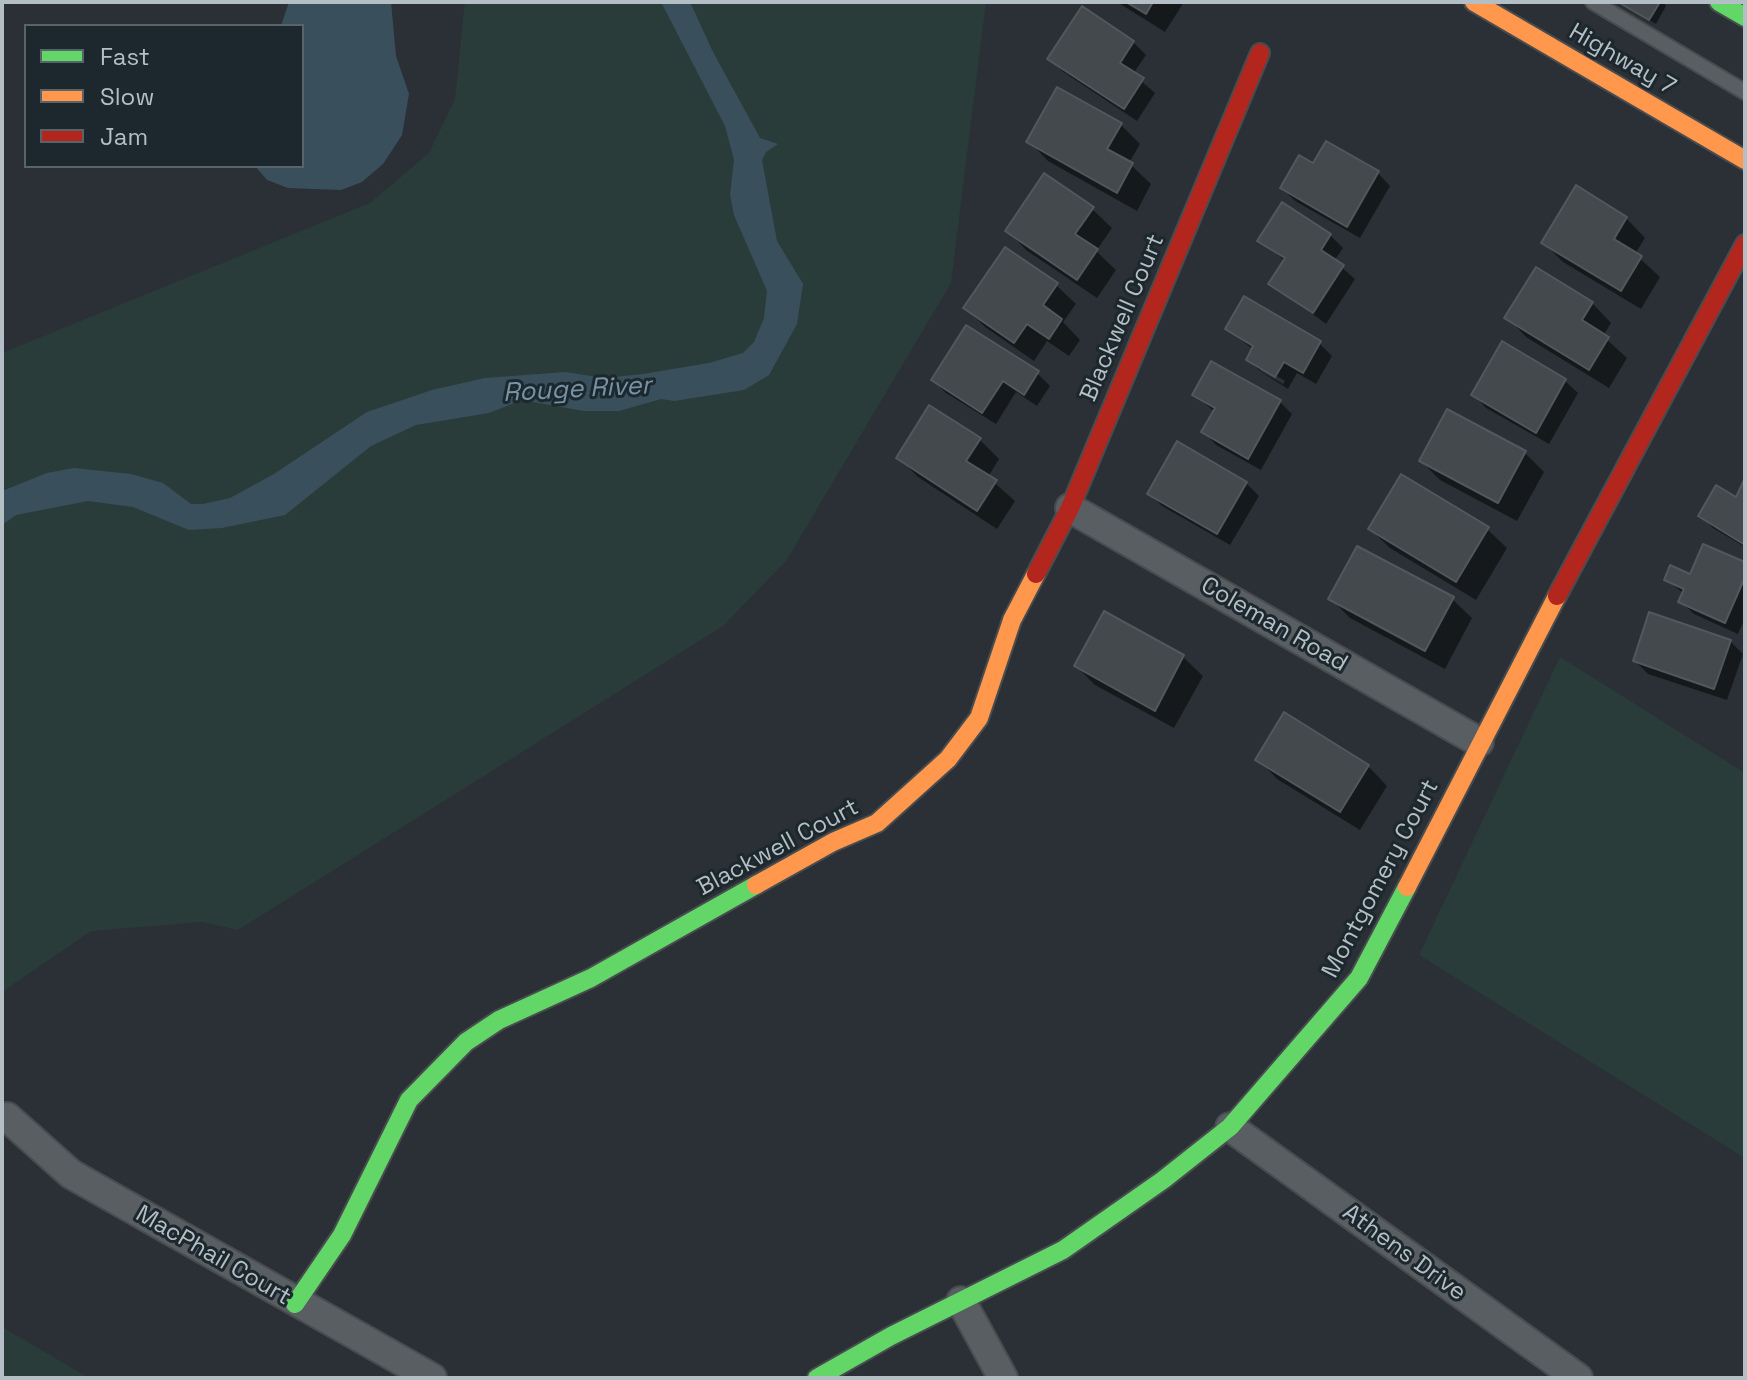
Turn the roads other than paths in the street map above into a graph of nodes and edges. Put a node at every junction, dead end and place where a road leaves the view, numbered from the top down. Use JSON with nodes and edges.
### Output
{"nodes":[{"id":1,"x":1474,"y":2,"type":"edge"},
{"id":2,"x":1593,"y":2,"type":"edge"},
{"id":3,"x":1719,"y":2,"type":"edge"},
{"id":4,"x":1745,"y":17,"type":"edge"},
{"id":5,"x":1260,"y":53,"type":"dead end"},
{"id":6,"x":1745,"y":92,"type":"edge"},
{"id":7,"x":1745,"y":160,"type":"edge"},
{"id":8,"x":1745,"y":244,"type":"edge"},
{"id":9,"x":1070,"y":508,"type":"junction"},
{"id":10,"x":1479,"y":742,"type":"junction"},
{"id":11,"x":7,"y":1117,"type":"dead end"},
{"id":12,"x":1230,"y":1127,"type":"junction"},
{"id":13,"x":961,"y":1301,"type":"junction"},
{"id":14,"x":295,"y":1304,"type":"junction"},
{"id":15,"x":432,"y":1378,"type":"edge"},
{"id":16,"x":817,"y":1378,"type":"edge"},
{"id":17,"x":1003,"y":1378,"type":"edge"},
{"id":18,"x":1578,"y":1378,"type":"edge"}],
"edges":[{"from":1,"to":7,"type":"street","name":"Highway 7"},
{"from":2,"to":6,"type":"lane"},
{"from":3,"to":4,"type":"street"},
{"from":5,"to":9,"type":"street","name":"Blackwell Court"},
{"from":8,"to":10,"type":"street","name":"Montgomery Court"},
{"from":9,"to":10,"type":"street","name":"Coleman Road"},
{"from":9,"to":14,"type":"street","name":"Blackwell Court"},
{"from":10,"to":12,"type":"street","name":"Montgomery Court"},
{"from":11,"to":14,"type":"street","name":"MacPhail Court"},
{"from":12,"to":13,"type":"street","name":"Montgomery Court"},
{"from":12,"to":18,"type":"street","name":"Athens Drive"},
{"from":13,"to":16,"type":"street","name":"Montgomery Court"},
{"from":13,"to":17,"type":"street"},
{"from":14,"to":15,"type":"street","name":"MacPhail Court"}]}
